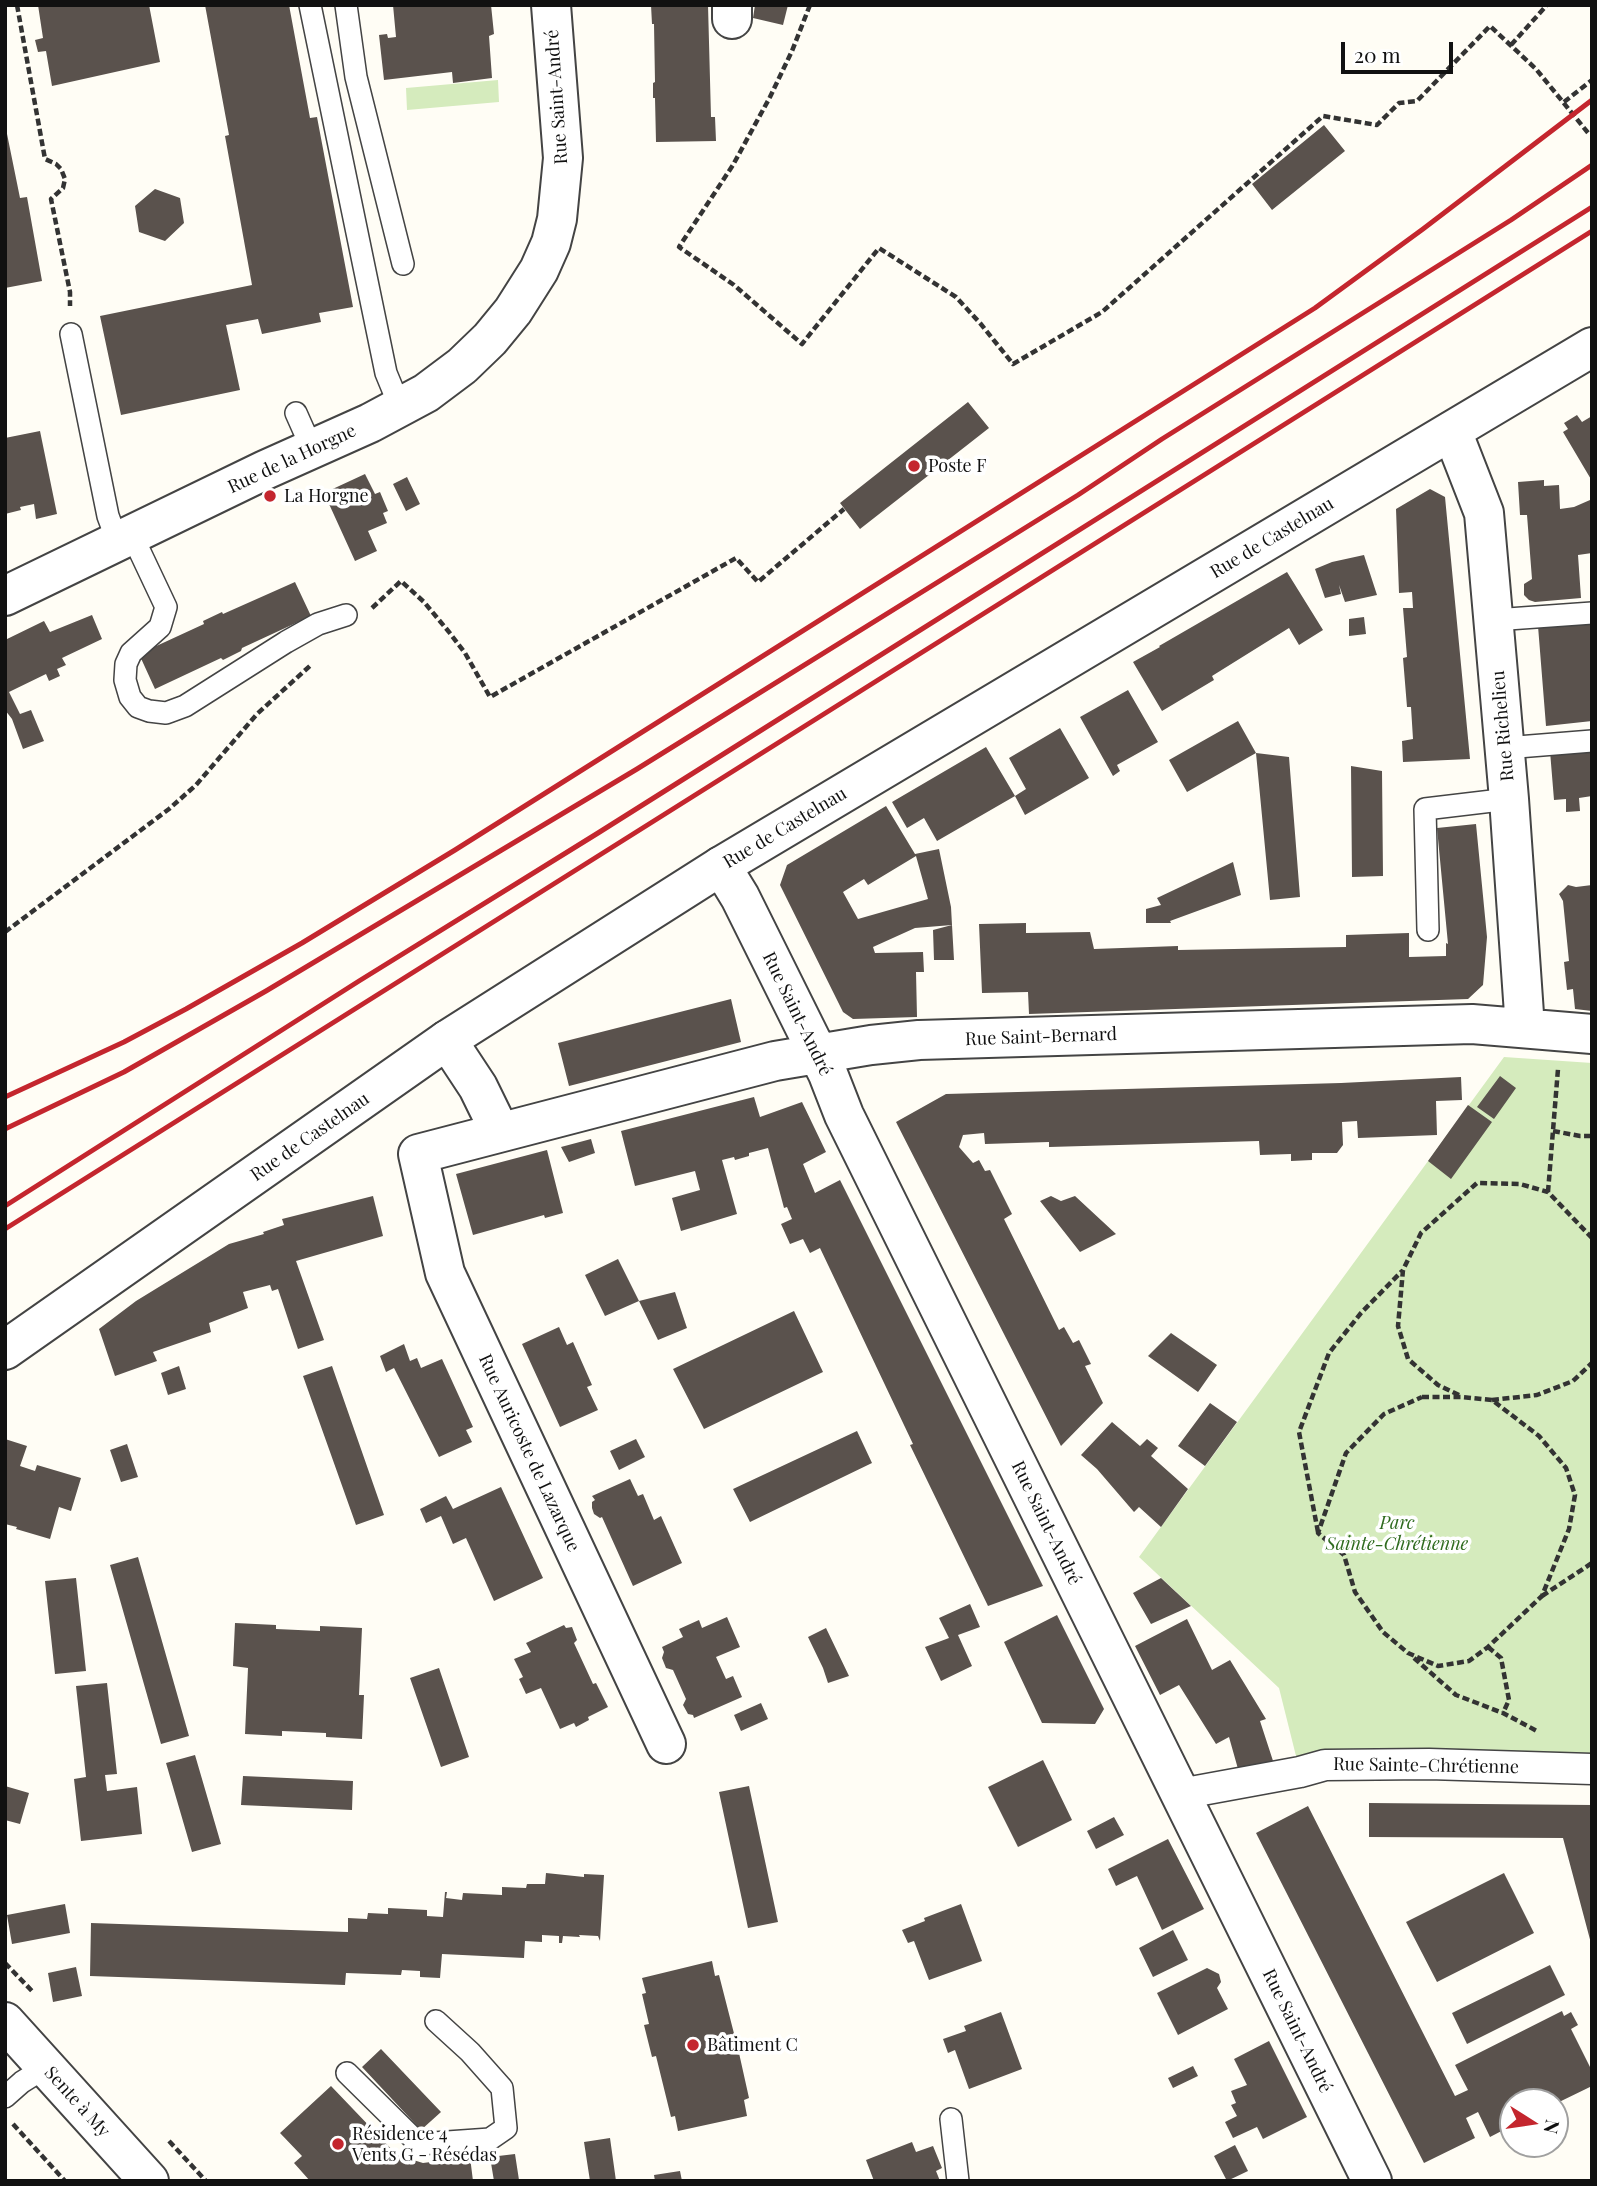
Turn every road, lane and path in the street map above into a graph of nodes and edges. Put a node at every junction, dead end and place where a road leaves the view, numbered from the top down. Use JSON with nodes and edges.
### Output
{"nodes":[{"id":1,"x":18,"y":5,"type":"edge"},
{"id":2,"x":310,"y":5,"type":"edge"},
{"id":3,"x":346,"y":5,"type":"edge"},
{"id":4,"x":551,"y":5,"type":"edge"},
{"id":5,"x":810,"y":5,"type":"edge"},
{"id":6,"x":1547,"y":5,"type":"edge"},
{"id":7,"x":1511,"y":45,"type":"junction"},
{"id":8,"x":1592,"y":80,"type":"edge"},
{"id":9,"x":1564,"y":102,"type":"junction"},
{"id":10,"x":1589,"y":134,"type":"dead end"},
{"id":11,"x":403,"y":264,"type":"dead end"},
{"id":12,"x":539,"y":270,"type":"joint"},
{"id":13,"x":71,"y":334,"type":"joint"},
{"id":14,"x":1592,"y":347,"type":"edge"},
{"id":15,"x":400,"y":407,"type":"junction"},
{"id":16,"x":296,"y":413,"type":"dead end"},
{"id":17,"x":1452,"y":431,"type":"junction"},
{"id":18,"x":312,"y":449,"type":"junction"},
{"id":19,"x":844,"y":509,"type":"dead end"},
{"id":20,"x":125,"y":539,"type":"junction"},
{"id":21,"x":5,"y":596,"type":"edge"},
{"id":22,"x":372,"y":609,"type":"dead end"},
{"id":23,"x":1592,"y":613,"type":"edge"},
{"id":24,"x":346,"y":615,"type":"dead end"},
{"id":25,"x":1493,"y":620,"type":"junction"},
{"id":26,"x":313,"y":663,"type":"dead end"},
{"id":27,"x":1592,"y":741,"type":"edge"},
{"id":28,"x":1505,"y":748,"type":"junction"},
{"id":29,"x":1509,"y":799,"type":"junction"},
{"id":30,"x":721,"y":866,"type":"junction"},
{"id":31,"x":1428,"y":930,"type":"dead end"},
{"id":32,"x":5,"y":932,"type":"edge"},
{"id":33,"x":1525,"y":1028,"type":"junction"},
{"id":34,"x":1583,"y":1033,"type":"edge"},
{"id":35,"x":447,"y":1040,"type":"junction"},
{"id":36,"x":817,"y":1053,"type":"junction"},
{"id":37,"x":1553,"y":1131,"type":"junction"},
{"id":38,"x":500,"y":1132,"type":"junction"},
{"id":39,"x":1592,"y":1136,"type":"edge"},
{"id":40,"x":418,"y":1154,"type":"joint"},
{"id":41,"x":1548,"y":1192,"type":"junction"},
{"id":42,"x":1592,"y":1238,"type":"edge"},
{"id":43,"x":1403,"y":1270,"type":"junction"},
{"id":44,"x":5,"y":1350,"type":"edge"},
{"id":45,"x":1592,"y":1363,"type":"edge"},
{"id":46,"x":1462,"y":1397,"type":"junction"},
{"id":47,"x":1492,"y":1400,"type":"junction"},
{"id":48,"x":1318,"y":1533,"type":"junction"},
{"id":49,"x":1592,"y":1563,"type":"edge"},
{"id":50,"x":1542,"y":1596,"type":"junction"},
{"id":51,"x":1488,"y":1647,"type":"junction"},
{"id":52,"x":1408,"y":1653,"type":"junction"},
{"id":53,"x":1503,"y":1713,"type":"junction"},
{"id":54,"x":1548,"y":1737,"type":"dead end"},
{"id":55,"x":666,"y":1744,"type":"dead end"},
{"id":56,"x":1592,"y":1769,"type":"edge"},
{"id":57,"x":1180,"y":1794,"type":"junction"},
{"id":58,"x":436,"y":2021,"type":"dead end"},
{"id":59,"x":5,"y":2022,"type":"edge"},
{"id":60,"x":46,"y":2067,"type":"junction"},
{"id":61,"x":347,"y":2073,"type":"dead end"},
{"id":62,"x":5,"y":2097,"type":"edge"},
{"id":63,"x":5,"y":2116,"type":"edge"},
{"id":64,"x":951,"y":2119,"type":"dead end"},
{"id":65,"x":65,"y":2181,"type":"edge"},
{"id":66,"x":149,"y":2181,"type":"edge"},
{"id":67,"x":958,"y":2181,"type":"edge"},
{"id":68,"x":1372,"y":2181,"type":"edge"}],
"edges":[{"from":1,"to":13,"type":"path"},
{"from":2,"to":15,"type":"lane"},
{"from":3,"to":11,"type":"lane"},
{"from":4,"to":12,"type":"street","name":"Rue Saint-André"},
{"from":5,"to":7,"type":"path"},
{"from":6,"to":7,"type":"path"},
{"from":7,"to":9,"type":"path"},
{"from":8,"to":9,"type":"path"},
{"from":9,"to":10,"type":"path"},
{"from":12,"to":15,"type":"street","name":"Rue de la Horgne"},
{"from":13,"to":20,"type":"lane"},
{"from":14,"to":17,"type":"street","name":"Rue de Castelnau"},
{"from":15,"to":18,"type":"street","name":"Rue de la Horgne"},
{"from":16,"to":18,"type":"lane"},
{"from":17,"to":25,"type":"street","name":"Rue Richelieu"},
{"from":17,"to":30,"type":"street","name":"Rue de Castelnau"},
{"from":18,"to":20,"type":"street","name":"Rue de la Horgne"},
{"from":19,"to":22,"type":"path"},
{"from":20,"to":21,"type":"street","name":"Rue de la Horgne"},
{"from":20,"to":24,"type":"lane"},
{"from":23,"to":25,"type":"lane"},
{"from":25,"to":28,"type":"street","name":"Rue Richelieu"},
{"from":26,"to":32,"type":"path"},
{"from":27,"to":28,"type":"lane"},
{"from":28,"to":29,"type":"street","name":"Rue Richelieu"},
{"from":29,"to":31,"type":"lane"},
{"from":29,"to":33,"type":"street","name":"Rue Richelieu"},
{"from":30,"to":35,"type":"street","name":"Rue de Castelnau"},
{"from":30,"to":36,"type":"street","name":"Rue Saint-André"},
{"from":33,"to":34,"type":"street","name":"Rue Saint-Bernard"},
{"from":33,"to":36,"type":"street","name":"Rue Saint-Bernard"},
{"from":34,"to":37,"type":"path"},
{"from":35,"to":38,"type":"street"},
{"from":35,"to":44,"type":"street","name":"Rue de Castelnau"},
{"from":36,"to":38,"type":"street","name":"Rue Saint-Bernard"},
{"from":36,"to":57,"type":"street","name":"Rue Saint-André"},
{"from":37,"to":39,"type":"path"},
{"from":37,"to":41,"type":"path"},
{"from":38,"to":40,"type":"street","name":"Rue Saint-Bernard"},
{"from":40,"to":55,"type":"street","name":"Rue Auricoste de Lazarque"},
{"from":41,"to":42,"type":"path"},
{"from":41,"to":43,"type":"path"},
{"from":43,"to":46,"type":"path"},
{"from":43,"to":48,"type":"path"},
{"from":45,"to":47,"type":"path"},
{"from":46,"to":47,"type":"path"},
{"from":46,"to":48,"type":"path"},
{"from":47,"to":50,"type":"path"},
{"from":48,"to":52,"type":"path"},
{"from":49,"to":50,"type":"path"},
{"from":50,"to":51,"type":"path"},
{"from":51,"to":52,"type":"path"},
{"from":51,"to":53,"type":"path"},
{"from":52,"to":53,"type":"path"},
{"from":53,"to":54,"type":"path"},
{"from":56,"to":57,"type":"street","name":"Rue Sainte-Chrétienne"},
{"from":57,"to":68,"type":"street","name":"Rue Saint-André"},
{"from":58,"to":61,"type":"lane"},
{"from":59,"to":60,"type":"street","name":"Sente à My"},
{"from":60,"to":62,"type":"lane"},
{"from":60,"to":66,"type":"street","name":"Sente à My"},
{"from":63,"to":65,"type":"path"},
{"from":64,"to":67,"type":"lane"}]}
